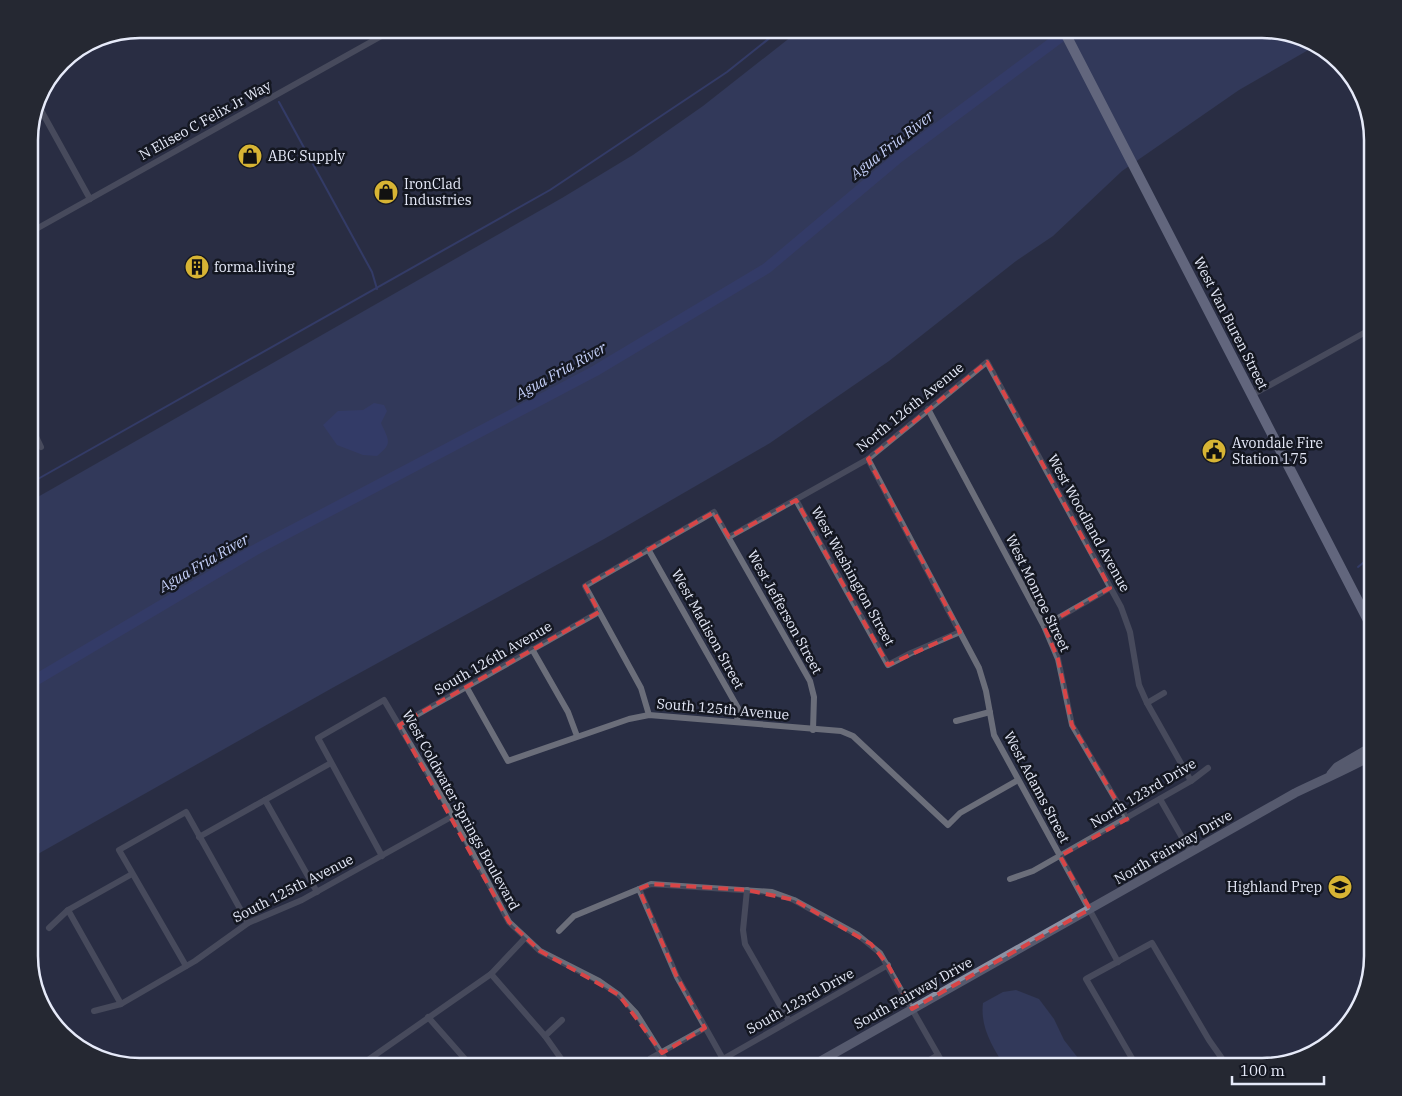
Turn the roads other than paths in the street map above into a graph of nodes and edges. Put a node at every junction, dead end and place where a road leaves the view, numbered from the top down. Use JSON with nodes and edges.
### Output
{"nodes":[{"id":1,"x":378,"y":38,"type":"edge"},
{"id":2,"x":1068,"y":38,"type":"edge"},
{"id":3,"x":42,"y":111,"type":"edge"},
{"id":4,"x":90,"y":199,"type":"junction"},
{"id":5,"x":38,"y":228,"type":"edge"},
{"id":6,"x":1364,"y":333,"type":"edge"},
{"id":7,"x":987,"y":362,"type":"joint"},
{"id":8,"x":1252,"y":395,"type":"junction"},
{"id":9,"x":928,"y":409,"type":"junction"},
{"id":10,"x":38,"y":441,"type":"edge"},
{"id":11,"x":41,"y":447,"type":"dead end"},
{"id":12,"x":868,"y":459,"type":"junction"},
{"id":13,"x":796,"y":500,"type":"junction"},
{"id":14,"x":729,"y":537,"type":"junction"},
{"id":15,"x":648,"y":549,"type":"junction"},
{"id":16,"x":1110,"y":588,"type":"junction"},
{"id":17,"x":598,"y":612,"type":"junction"},
{"id":18,"x":1364,"y":613,"type":"edge"},
{"id":19,"x":1044,"y":626,"type":"junction"},
{"id":20,"x":960,"y":632,"type":"junction"},
{"id":21,"x":532,"y":649,"type":"junction"},
{"id":22,"x":467,"y":688,"type":"junction"},
{"id":23,"x":1164,"y":693,"type":"dead end"},
{"id":24,"x":1147,"y":703,"type":"junction"},
{"id":25,"x":990,"y":712,"type":"junction"},
{"id":26,"x":649,"y":715,"type":"junction"},
{"id":27,"x":956,"y":720,"type":"dead end"},
{"id":28,"x":737,"y":722,"type":"junction"},
{"id":29,"x":399,"y":725,"type":"junction"},
{"id":30,"x":813,"y":730,"type":"junction"},
{"id":31,"x":577,"y":736,"type":"junction"},
{"id":32,"x":1364,"y":751,"type":"edge"},
{"id":33,"x":1364,"y":760,"type":"edge"},
{"id":34,"x":331,"y":763,"type":"junction"},
{"id":35,"x":1208,"y":768,"type":"dead end"},
{"id":36,"x":1331,"y":774,"type":"junction"},
{"id":37,"x":1018,"y":780,"type":"junction"},
{"id":38,"x":1191,"y":781,"type":"junction"},
{"id":39,"x":1160,"y":799,"type":"junction"},
{"id":40,"x":265,"y":800,"type":"junction"},
{"id":41,"x":452,"y":816,"type":"junction"},
{"id":42,"x":1127,"y":818,"type":"junction"},
{"id":43,"x":199,"y":837,"type":"junction"},
{"id":44,"x":1191,"y":853,"type":"junction"},
{"id":45,"x":382,"y":856,"type":"junction"},
{"id":46,"x":1060,"y":856,"type":"junction"},
{"id":47,"x":132,"y":874,"type":"junction"},
{"id":48,"x":1010,"y":879,"type":"dead end"},
{"id":49,"x":639,"y":889,"type":"junction"},
{"id":50,"x":747,"y":890,"type":"junction"},
{"id":51,"x":317,"y":892,"type":"junction"},
{"id":52,"x":1090,"y":909,"type":"junction"},
{"id":53,"x":68,"y":910,"type":"junction"},
{"id":54,"x":248,"y":923,"type":"junction"},
{"id":55,"x":49,"y":928,"type":"dead end"},
{"id":56,"x":560,"y":931,"type":"dead end"},
{"id":57,"x":525,"y":938,"type":"junction"},
{"id":58,"x":1029,"y":944,"type":"joint"},
{"id":59,"x":1118,"y":962,"type":"junction"},
{"id":60,"x":888,"y":965,"type":"junction"},
{"id":61,"x":186,"y":966,"type":"junction"},
{"id":62,"x":492,"y":974,"type":"junction"},
{"id":63,"x":121,"y":1004,"type":"junction"},
{"id":64,"x":912,"y":1009,"type":"junction"},
{"id":65,"x":94,"y":1012,"type":"dead end"},
{"id":66,"x":428,"y":1017,"type":"junction"},
{"id":67,"x":562,"y":1020,"type":"dead end"},
{"id":68,"x":789,"y":1021,"type":"junction"},
{"id":69,"x":705,"y":1028,"type":"junction"},
{"id":70,"x":545,"y":1036,"type":"junction"},
{"id":71,"x":662,"y":1053,"type":"junction"},
{"id":72,"x":938,"y":1055,"type":"junction"},
{"id":73,"x":370,"y":1058,"type":"edge"},
{"id":74,"x":464,"y":1058,"type":"edge"},
{"id":75,"x":561,"y":1058,"type":"edge"},
{"id":76,"x":654,"y":1058,"type":"edge"},
{"id":77,"x":665,"y":1058,"type":"edge"},
{"id":78,"x":826,"y":1058,"type":"edge"},
{"id":79,"x":932,"y":1058,"type":"edge"},
{"id":80,"x":940,"y":1058,"type":"edge"},
{"id":81,"x":1132,"y":1058,"type":"edge"},
{"id":82,"x":1222,"y":1058,"type":"edge"}],
"edges":[{"from":1,"to":4,"type":"street","name":"N Eliseo C Felix Jr Way"},
{"from":2,"to":8,"type":"main road","name":"West Van Buren Street"},
{"from":3,"to":4,"type":"street"},
{"from":4,"to":5,"type":"street","name":"N Eliseo C Felix Jr Way"},
{"from":6,"to":8,"type":"street"},
{"from":7,"to":9,"type":"street","name":"North 126th Avenue"},
{"from":7,"to":16,"type":"street","name":"West Woodland Avenue"},
{"from":8,"to":18,"type":"main road","name":"West Van Buren Street"},
{"from":9,"to":12,"type":"street","name":"North 126th Avenue"},
{"from":9,"to":19,"type":"street","name":"West Monroe Street"},
{"from":10,"to":11,"type":"street"},
{"from":12,"to":13,"type":"street","name":"North 126th Avenue"},
{"from":12,"to":20,"type":"street","name":"West Adams Street"},
{"from":13,"to":14,"type":"street"},
{"from":13,"to":20,"type":"street","name":"West Washington Street"},
{"from":14,"to":15,"type":"street","name":"West Jefferson Street"},
{"from":14,"to":30,"type":"street","name":"West Jefferson Street"},
{"from":15,"to":17,"type":"street"},
{"from":15,"to":28,"type":"street","name":"West Madison Street"},
{"from":16,"to":19,"type":"street"},
{"from":16,"to":24,"type":"street","name":"West Woodland Avenue"},
{"from":17,"to":21,"type":"street","name":"South 126th Avenue"},
{"from":17,"to":26,"type":"street"},
{"from":19,"to":42,"type":"street","name":"West Monroe Street"},
{"from":20,"to":25,"type":"street","name":"West Adams Street"},
{"from":21,"to":22,"type":"street","name":"South 126th Avenue"},
{"from":21,"to":31,"type":"street"},
{"from":22,"to":29,"type":"street","name":"South 126th Avenue"},
{"from":22,"to":31,"type":"street","name":"South 125th Avenue"},
{"from":23,"to":24,"type":"street"},
{"from":24,"to":38,"type":"street","name":"West Woodland Avenue"},
{"from":25,"to":27,"type":"street"},
{"from":25,"to":37,"type":"street","name":"West Adams Street"},
{"from":26,"to":28,"type":"street","name":"South 125th Avenue"},
{"from":26,"to":31,"type":"street","name":"South 125th Avenue"},
{"from":28,"to":30,"type":"street","name":"South 125th Avenue"},
{"from":29,"to":34,"type":"street","name":"West Coldwater Springs Boulevard"},
{"from":29,"to":41,"type":"street","name":"West Coldwater Springs Boulevard"},
{"from":30,"to":37,"type":"street","name":"South 125th Avenue"},
{"from":32,"to":36,"type":"street","name":"North Fairway Drive"},
{"from":33,"to":36,"type":"street","name":"North Fairway Drive"},
{"from":34,"to":40,"type":"street"},
{"from":34,"to":45,"type":"street"},
{"from":35,"to":38,"type":"street","name":"North 123rd Drive"},
{"from":36,"to":44,"type":"street","name":"North Fairway Drive"},
{"from":37,"to":46,"type":"street","name":"West Adams Street"},
{"from":38,"to":39,"type":"street","name":"North 123rd Drive"},
{"from":39,"to":42,"type":"street","name":"North 123rd Drive"},
{"from":39,"to":44,"type":"street"},
{"from":40,"to":43,"type":"street"},
{"from":40,"to":51,"type":"street"},
{"from":41,"to":45,"type":"street","name":"South 125th Avenue"},
{"from":41,"to":57,"type":"street","name":"West Coldwater Springs Boulevard"},
{"from":42,"to":46,"type":"street","name":"North 123rd Drive"},
{"from":43,"to":47,"type":"street"},
{"from":43,"to":54,"type":"street"},
{"from":44,"to":52,"type":"street","name":"North Fairway Drive"},
{"from":45,"to":51,"type":"street","name":"South 125th Avenue"},
{"from":46,"to":48,"type":"street","name":"North 123rd Drive"},
{"from":46,"to":52,"type":"street","name":"West Adams Street"},
{"from":47,"to":53,"type":"street"},
{"from":47,"to":61,"type":"street"},
{"from":49,"to":50,"type":"street"},
{"from":49,"to":56,"type":"street"},
{"from":49,"to":69,"type":"street"},
{"from":50,"to":60,"type":"street"},
{"from":50,"to":68,"type":"street"},
{"from":51,"to":54,"type":"street","name":"South 125th Avenue"},
{"from":52,"to":58,"type":"street","name":"North Fairway Drive"},
{"from":52,"to":59,"type":"street","name":"West Adams Street"},
{"from":53,"to":55,"type":"street"},
{"from":53,"to":63,"type":"street"},
{"from":54,"to":61,"type":"street","name":"South 125th Avenue"},
{"from":57,"to":62,"type":"street"},
{"from":57,"to":71,"type":"street","name":"West Coldwater Springs Boulevard"},
{"from":58,"to":64,"type":"street","name":"South Fairway Drive"},
{"from":59,"to":81,"type":"street"},
{"from":59,"to":82,"type":"street"},
{"from":60,"to":64,"type":"street"},
{"from":60,"to":68,"type":"street","name":"South 123rd Drive"},
{"from":61,"to":63,"type":"street","name":"South 125th Avenue"},
{"from":62,"to":66,"type":"street"},
{"from":62,"to":70,"type":"street"},
{"from":63,"to":65,"type":"street","name":"South 125th Avenue"},
{"from":64,"to":72,"type":"street"},
{"from":64,"to":78,"type":"street","name":"South Fairway Drive"},
{"from":66,"to":73,"type":"street"},
{"from":66,"to":74,"type":"street"},
{"from":67,"to":70,"type":"street"},
{"from":68,"to":69,"type":"street","name":"South 123rd Drive"},
{"from":69,"to":71,"type":"street"},
{"from":70,"to":75,"type":"street"},
{"from":71,"to":76,"type":"street"},
{"from":71,"to":77,"type":"street","name":"West Coldwater Springs Boulevard"},
{"from":72,"to":79,"type":"street"},
{"from":72,"to":80,"type":"street"}]}
